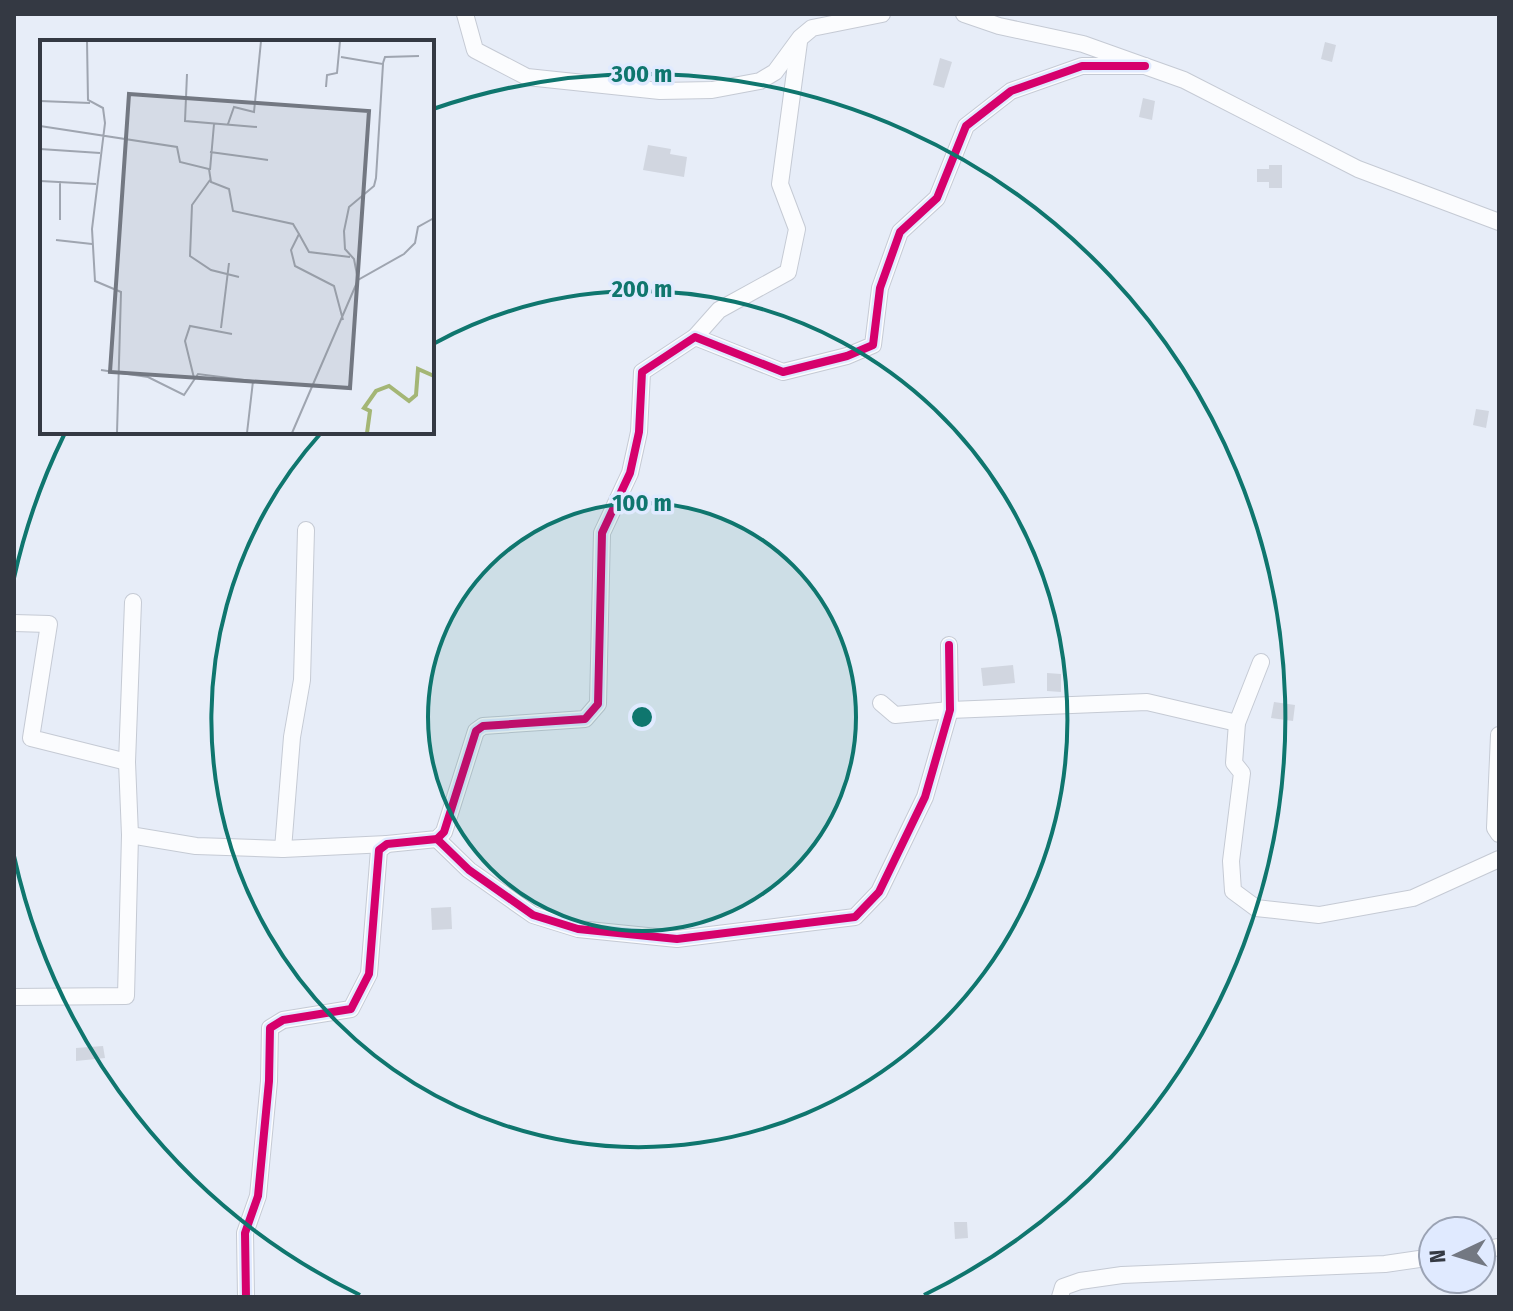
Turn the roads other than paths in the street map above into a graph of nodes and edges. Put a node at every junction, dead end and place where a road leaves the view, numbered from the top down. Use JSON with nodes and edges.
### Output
{"nodes":[{"id":1,"x":465,"y":14,"type":"edge"},
{"id":2,"x":882,"y":14,"type":"edge"},
{"id":3,"x":964,"y":14,"type":"edge"},
{"id":4,"x":800,"y":38,"type":"junction"},
{"id":5,"x":1145,"y":66,"type":"junction"},
{"id":6,"x":1499,"y":222,"type":"edge"},
{"id":7,"x":695,"y":337,"type":"junction"},
{"id":8,"x":306,"y":530,"type":"dead end"},
{"id":9,"x":133,"y":602,"type":"dead end"},
{"id":10,"x":14,"y":623,"type":"edge"},
{"id":11,"x":949,"y":645,"type":"dead end"},
{"id":12,"x":1261,"y":662,"type":"dead end"},
{"id":13,"x":881,"y":703,"type":"dead end"},
{"id":14,"x":950,"y":710,"type":"junction"},
{"id":15,"x":1237,"y":723,"type":"junction"},
{"id":16,"x":1499,"y":735,"type":"edge"},
{"id":17,"x":127,"y":762,"type":"junction"},
{"id":18,"x":1499,"y":834,"type":"edge"},
{"id":19,"x":130,"y":835,"type":"junction"},
{"id":20,"x":437,"y":839,"type":"junction"},
{"id":21,"x":387,"y":844,"type":"junction"},
{"id":22,"x":283,"y":849,"type":"junction"},
{"id":23,"x":1499,"y":859,"type":"edge"},
{"id":24,"x":14,"y":997,"type":"edge"},
{"id":25,"x":1417,"y":1259,"type":"edge"},
{"id":26,"x":246,"y":1297,"type":"edge"},
{"id":27,"x":1060,"y":1297,"type":"edge"}],
"edges":[{"from":1,"to":4,"type":"street"},
{"from":2,"to":4,"type":"street"},
{"from":3,"to":5,"type":"street"},
{"from":4,"to":7,"type":"street"},
{"from":5,"to":6,"type":"street"},
{"from":5,"to":7,"type":"street"},
{"from":7,"to":20,"type":"street"},
{"from":8,"to":22,"type":"street"},
{"from":9,"to":17,"type":"street"},
{"from":10,"to":17,"type":"street"},
{"from":11,"to":14,"type":"street"},
{"from":12,"to":15,"type":"street"},
{"from":13,"to":14,"type":"street"},
{"from":14,"to":15,"type":"street"},
{"from":14,"to":20,"type":"street"},
{"from":15,"to":23,"type":"street"},
{"from":16,"to":18,"type":"street"},
{"from":17,"to":19,"type":"street"},
{"from":19,"to":22,"type":"street"},
{"from":19,"to":24,"type":"street"},
{"from":20,"to":21,"type":"street"},
{"from":21,"to":22,"type":"street"},
{"from":21,"to":26,"type":"street"},
{"from":25,"to":27,"type":"street"}]}
